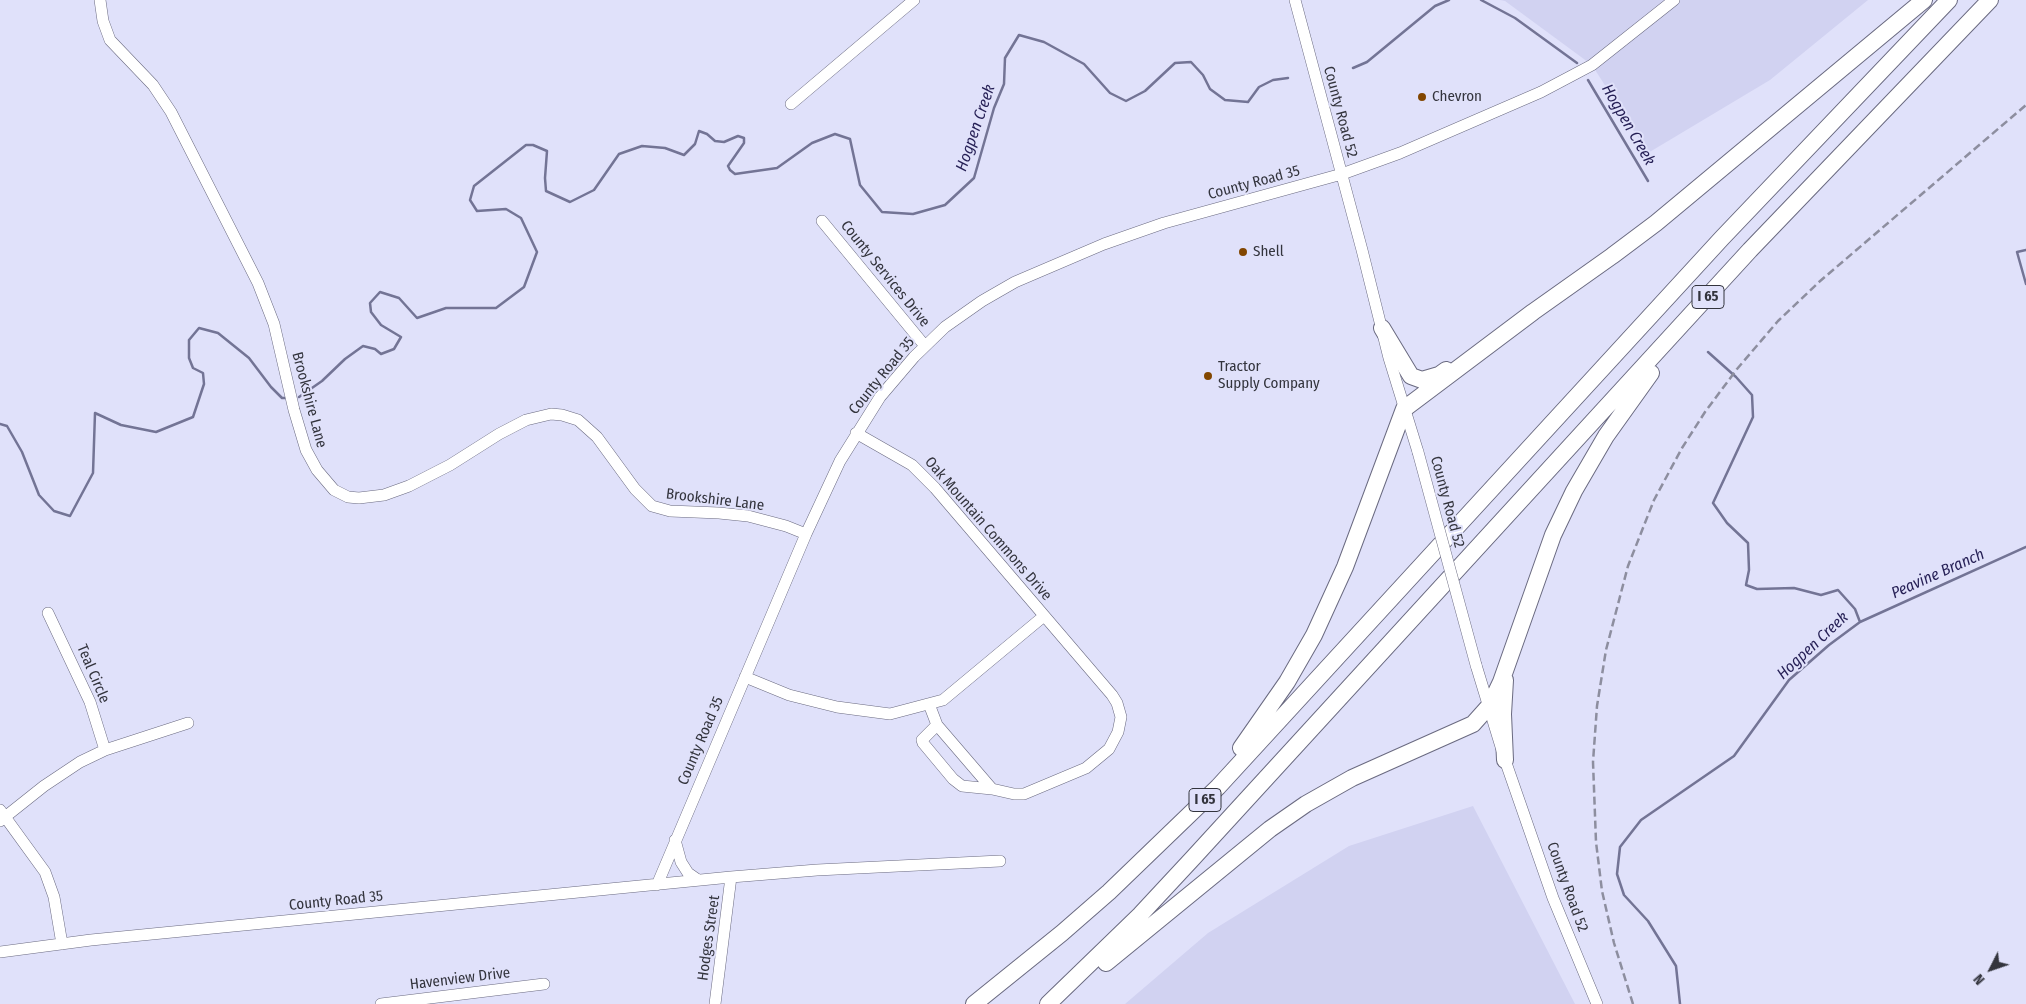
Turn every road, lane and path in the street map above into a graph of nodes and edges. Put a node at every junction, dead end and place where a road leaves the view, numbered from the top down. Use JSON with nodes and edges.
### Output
{"nodes":[{"id":1,"x":100,"y":0,"type":"edge"},
{"id":2,"x":914,"y":0,"type":"edge"},
{"id":3,"x":1295,"y":0,"type":"edge"},
{"id":4,"x":1674,"y":0,"type":"edge"},
{"id":5,"x":1924,"y":0,"type":"edge"},
{"id":6,"x":1949,"y":0,"type":"edge"},
{"id":7,"x":1990,"y":0,"type":"edge"},
{"id":8,"x":791,"y":104,"type":"dead end"},
{"id":9,"x":1342,"y":174,"type":"junction"},
{"id":10,"x":822,"y":221,"type":"dead end"},
{"id":11,"x":1721,"y":282,"type":"junction"},
{"id":12,"x":1517,"y":324,"type":"junction"},
{"id":13,"x":1382,"y":328,"type":"junction"},
{"id":14,"x":924,"y":346,"type":"junction"},
{"id":15,"x":1404,"y":409,"type":"junction"},
{"id":16,"x":856,"y":433,"type":"junction"},
{"id":17,"x":806,"y":534,"type":"junction"},
{"id":18,"x":48,"y":613,"type":"dead end"},
{"id":19,"x":1044,"y":616,"type":"junction"},
{"id":20,"x":1507,"y":664,"type":"junction"},
{"id":21,"x":745,"y":676,"type":"junction"},
{"id":22,"x":930,"y":704,"type":"junction"},
{"id":23,"x":1490,"y":705,"type":"junction"},
{"id":24,"x":188,"y":723,"type":"dead end"},
{"id":25,"x":937,"y":726,"type":"junction"},
{"id":26,"x":105,"y":750,"type":"junction"},
{"id":27,"x":1505,"y":760,"type":"junction"},
{"id":28,"x":992,"y":789,"type":"junction"},
{"id":29,"x":2,"y":816,"type":"edge"},
{"id":30,"x":675,"y":840,"type":"junction"},
{"id":31,"x":1163,"y":842,"type":"junction"},
{"id":32,"x":1000,"y":861,"type":"dead end"},
{"id":33,"x":731,"y":877,"type":"junction"},
{"id":34,"x":698,"y":880,"type":"junction"},
{"id":35,"x":657,"y":884,"type":"junction"},
{"id":36,"x":62,"y":944,"type":"junction"},
{"id":37,"x":0,"y":952,"type":"edge"},
{"id":38,"x":544,"y":984,"type":"dead end"},
{"id":39,"x":381,"y":1004,"type":"edge"},
{"id":40,"x":715,"y":1004,"type":"edge"},
{"id":41,"x":974,"y":1004,"type":"edge"},
{"id":42,"x":1048,"y":1004,"type":"edge"},
{"id":43,"x":1056,"y":1004,"type":"edge"},
{"id":44,"x":1597,"y":1004,"type":"edge"}],
"edges":[{"from":1,"to":17,"type":"street","name":"Brookshire Lane"},
{"from":2,"to":8,"type":"street"},
{"from":3,"to":9,"type":"street","name":"County Road 52"},
{"from":4,"to":9,"type":"street","name":"County Road 35"},
{"from":5,"to":12,"type":"highway"},
{"from":6,"to":31,"type":"highway","number":"I 65"},
{"from":7,"to":11,"type":"highway","number":"I 65"},
{"from":9,"to":13,"type":"street","name":"County Road 52"},
{"from":9,"to":14,"type":"street","name":"County Road 35"},
{"from":10,"to":14,"type":"street","name":"County Services Drive"},
{"from":11,"to":20,"type":"highway"},
{"from":11,"to":42,"type":"highway","number":"I 65"},
{"from":12,"to":13,"type":"highway"},
{"from":12,"to":15,"type":"highway"},
{"from":13,"to":15,"type":"street","name":"County Road 52"},
{"from":14,"to":16,"type":"street","name":"County Road 35"},
{"from":15,"to":23,"type":"street","name":"County Road 52","bridge":true},
{"from":15,"to":31,"type":"highway"},
{"from":16,"to":17,"type":"street","name":"County Road 35"},
{"from":16,"to":19,"type":"street","name":"Oak Mountain Commons Drive"},
{"from":17,"to":21,"type":"street","name":"County Road 35"},
{"from":18,"to":26,"type":"street","name":"Teal Circle"},
{"from":19,"to":22,"type":"street"},
{"from":19,"to":28,"type":"street","name":"Oak Mountain Commons Drive"},
{"from":20,"to":23,"type":"highway"},
{"from":20,"to":27,"type":"highway"},
{"from":21,"to":22,"type":"street"},
{"from":21,"to":30,"type":"street","name":"County Road 35"},
{"from":22,"to":25,"type":"street"},
{"from":23,"to":27,"type":"street","name":"County Road 52"},
{"from":23,"to":43,"type":"highway"},
{"from":24,"to":26,"type":"street"},
{"from":25,"to":28,"type":"street"},
{"from":25,"to":28,"type":"street","name":"Oak Mountain Commons Drive"},
{"from":26,"to":29,"type":"street"},
{"from":27,"to":44,"type":"street","name":"County Road 52"},
{"from":29,"to":36,"type":"street"},
{"from":30,"to":34,"type":"street"},
{"from":30,"to":35,"type":"street","name":"County Road 35"},
{"from":31,"to":41,"type":"highway","number":"I 65"},
{"from":32,"to":33,"type":"street"},
{"from":33,"to":34,"type":"street"},
{"from":33,"to":40,"type":"street","name":"Hodges Street"},
{"from":34,"to":35,"type":"street"},
{"from":35,"to":36,"type":"street","name":"County Road 35"},
{"from":36,"to":37,"type":"street","name":"County Road 35"},
{"from":38,"to":39,"type":"street","name":"Havenview Drive"}]}
